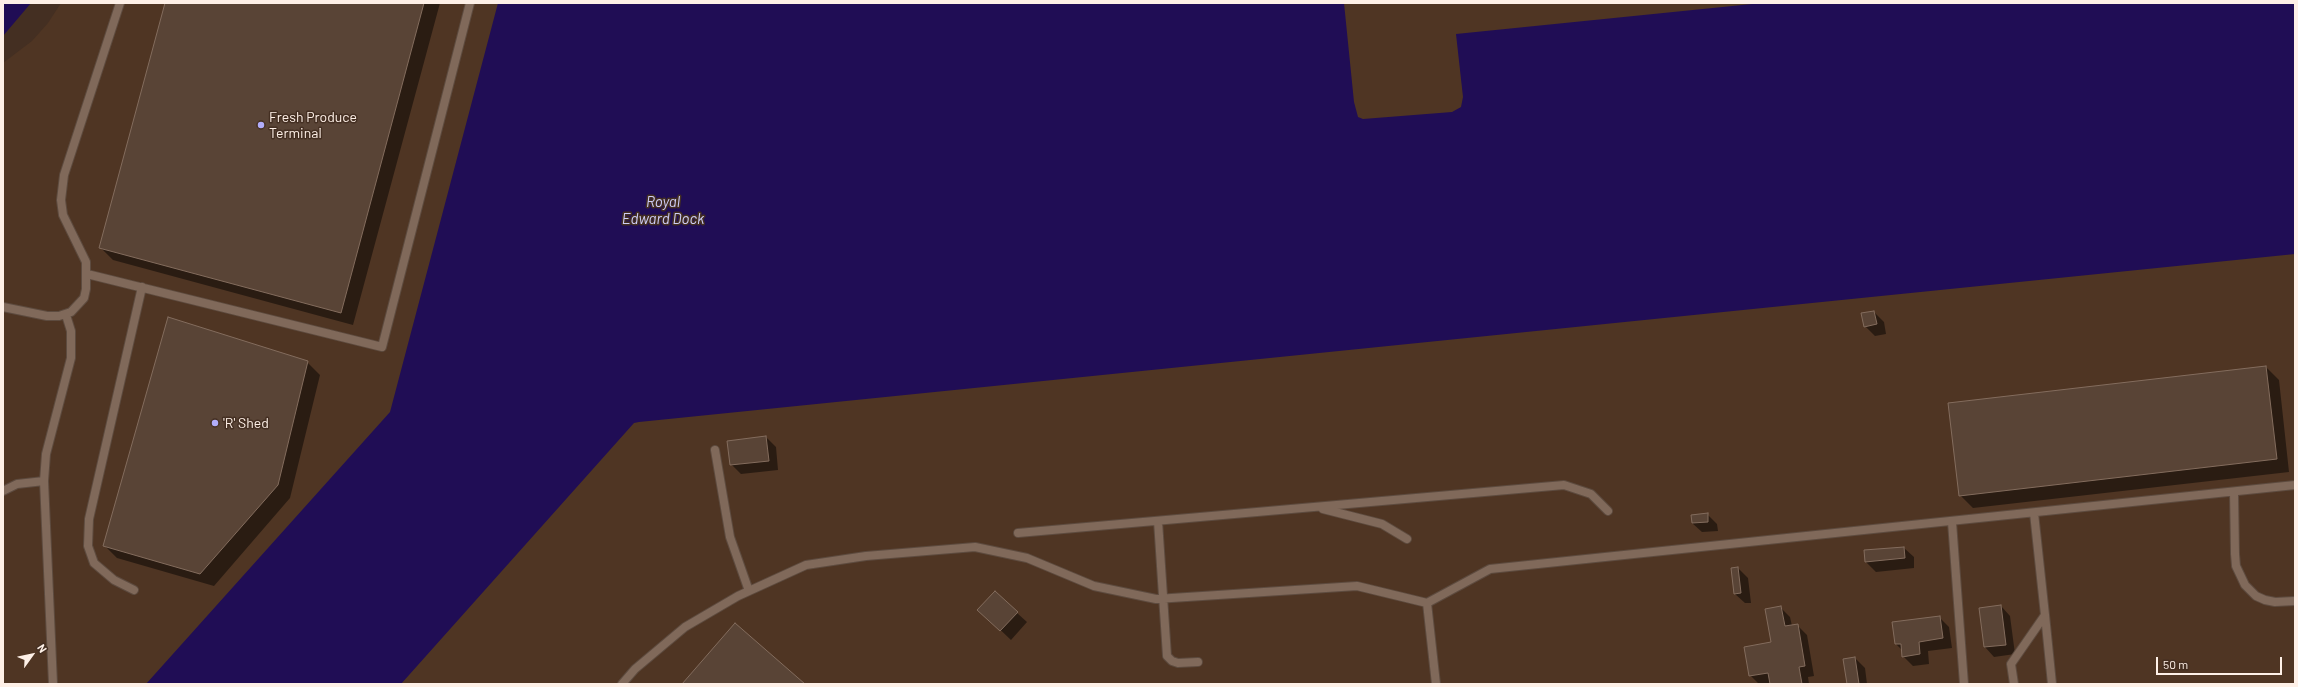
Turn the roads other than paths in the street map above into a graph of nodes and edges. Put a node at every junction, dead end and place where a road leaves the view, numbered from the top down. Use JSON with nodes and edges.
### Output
{"nodes":[{"id":1,"x":120,"y":3,"type":"edge"},
{"id":2,"x":470,"y":3,"type":"edge"},
{"id":3,"x":87,"y":274,"type":"junction"},
{"id":4,"x":142,"y":287,"type":"junction"},
{"id":5,"x":3,"y":307,"type":"edge"},
{"id":6,"x":62,"y":316,"type":"junction"},
{"id":7,"x":715,"y":450,"type":"dead end"},
{"id":8,"x":44,"y":481,"type":"junction"},
{"id":9,"x":2295,"y":485,"type":"edge"},
{"id":10,"x":3,"y":491,"type":"edge"},
{"id":11,"x":2234,"y":492,"type":"junction"},
{"id":12,"x":1316,"y":507,"type":"junction"},
{"id":13,"x":1608,"y":511,"type":"dead end"},
{"id":14,"x":2034,"y":513,"type":"junction"},
{"id":15,"x":1158,"y":521,"type":"junction"},
{"id":16,"x":1952,"y":522,"type":"junction"},
{"id":17,"x":1018,"y":533,"type":"dead end"},
{"id":18,"x":1406,"y":539,"type":"dead end"},
{"id":19,"x":134,"y":590,"type":"dead end"},
{"id":20,"x":749,"y":591,"type":"junction"},
{"id":21,"x":1164,"y":598,"type":"junction"},
{"id":22,"x":2295,"y":601,"type":"edge"},
{"id":23,"x":1427,"y":603,"type":"junction"},
{"id":24,"x":2045,"y":615,"type":"junction"},
{"id":25,"x":1198,"y":662,"type":"dead end"},
{"id":26,"x":53,"y":684,"type":"edge"},
{"id":27,"x":622,"y":684,"type":"edge"},
{"id":28,"x":1436,"y":684,"type":"edge"},
{"id":29,"x":1964,"y":684,"type":"edge"},
{"id":30,"x":2014,"y":684,"type":"edge"},
{"id":31,"x":2052,"y":684,"type":"edge"}],
"edges":[{"from":1,"to":3,"type":"lane"},
{"from":2,"to":4,"type":"lane"},
{"from":3,"to":4,"type":"lane"},
{"from":3,"to":6,"type":"lane"},
{"from":4,"to":19,"type":"lane"},
{"from":5,"to":6,"type":"lane"},
{"from":6,"to":8,"type":"lane"},
{"from":7,"to":20,"type":"lane"},
{"from":8,"to":10,"type":"lane"},
{"from":8,"to":26,"type":"lane"},
{"from":9,"to":11,"type":"lane"},
{"from":11,"to":14,"type":"lane"},
{"from":11,"to":22,"type":"lane"},
{"from":12,"to":13,"type":"lane"},
{"from":12,"to":15,"type":"lane"},
{"from":12,"to":18,"type":"lane"},
{"from":14,"to":16,"type":"lane"},
{"from":14,"to":24,"type":"lane"},
{"from":15,"to":17,"type":"lane"},
{"from":15,"to":21,"type":"lane"},
{"from":16,"to":23,"type":"lane"},
{"from":16,"to":29,"type":"lane"},
{"from":20,"to":21,"type":"lane"},
{"from":20,"to":27,"type":"lane"},
{"from":21,"to":23,"type":"lane"},
{"from":21,"to":25,"type":"lane"},
{"from":23,"to":28,"type":"lane"},
{"from":24,"to":30,"type":"lane"},
{"from":24,"to":31,"type":"lane"}]}
